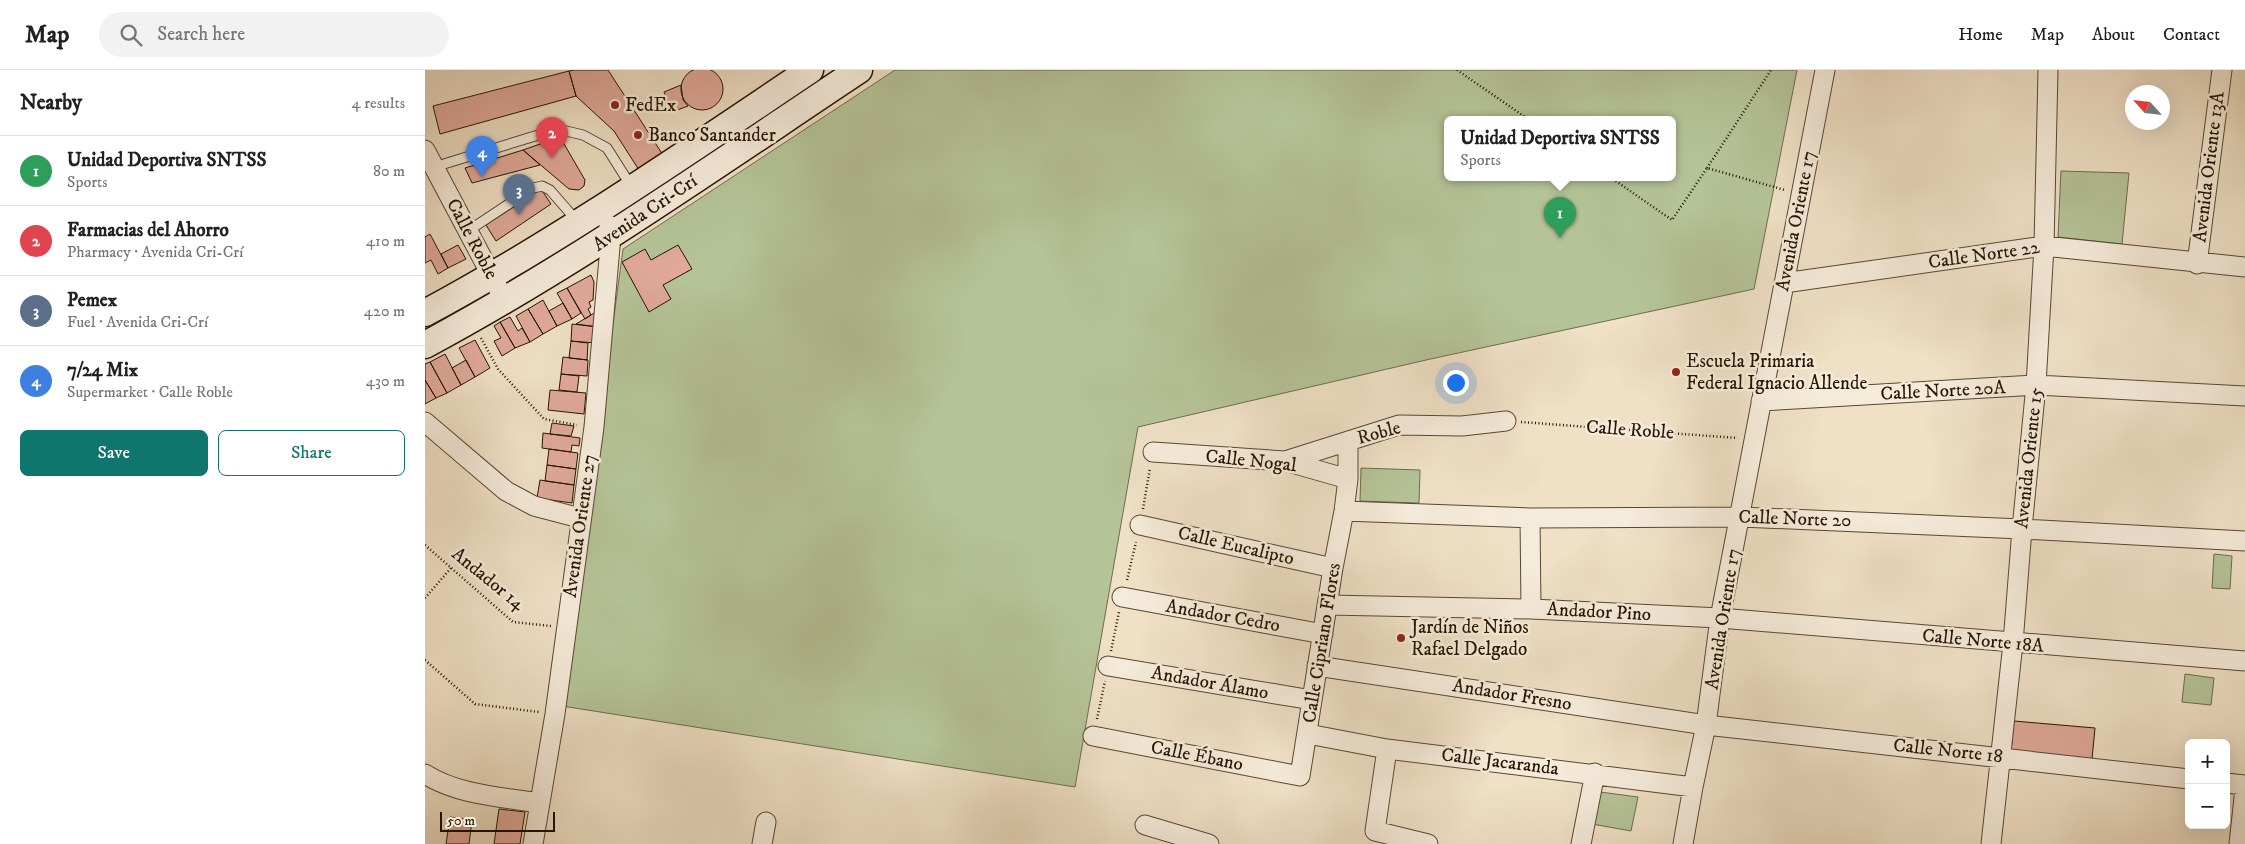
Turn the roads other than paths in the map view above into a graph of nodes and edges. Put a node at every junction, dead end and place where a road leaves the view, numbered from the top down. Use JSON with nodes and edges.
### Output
{"nodes":[{"id":1,"x":810,"y":70,"type":"edge"},
{"id":2,"x":859,"y":70,"type":"edge"},
{"id":3,"x":1825,"y":70,"type":"edge"},
{"id":4,"x":2048,"y":70,"type":"edge"},
{"id":5,"x":2222,"y":70,"type":"edge"},
{"id":6,"x":425,"y":150,"type":"edge"},
{"id":7,"x":434,"y":167,"type":"junction"},
{"id":8,"x":633,"y":188,"type":"junction"},
{"id":9,"x":468,"y":232,"type":"junction"},
{"id":10,"x":592,"y":235,"type":"junction"},
{"id":11,"x":2045,"y":246,"type":"junction"},
{"id":12,"x":2197,"y":264,"type":"junction"},
{"id":13,"x":2245,"y":267,"type":"edge"},
{"id":14,"x":492,"y":277,"type":"junction"},
{"id":15,"x":1784,"y":283,"type":"junction"},
{"id":16,"x":505,"y":301,"type":"junction"},
{"id":17,"x":425,"y":313,"type":"edge"},
{"id":18,"x":425,"y":345,"type":"edge"},
{"id":19,"x":2036,"y":386,"type":"junction"},
{"id":20,"x":2245,"y":396,"type":"edge"},
{"id":21,"x":1761,"y":401,"type":"junction"},
{"id":22,"x":1506,"y":421,"type":"road end"},
{"id":23,"x":425,"y":422,"type":"edge"},
{"id":24,"x":1348,"y":442,"type":"junction"},
{"id":25,"x":1153,"y":452,"type":"dead end"},
{"id":26,"x":1285,"y":461,"type":"junction"},
{"id":27,"x":1348,"y":479,"type":"junction"},
{"id":28,"x":1344,"y":511,"type":"junction"},
{"id":29,"x":1741,"y":516,"type":"junction"},
{"id":30,"x":580,"y":518,"type":"junction"},
{"id":31,"x":1530,"y":518,"type":"junction"},
{"id":32,"x":1140,"y":524,"type":"dead end"},
{"id":33,"x":2022,"y":529,"type":"junction"},
{"id":34,"x":2245,"y":541,"type":"edge"},
{"id":35,"x":1333,"y":568,"type":"junction"},
{"id":36,"x":1123,"y":597,"type":"dead end"},
{"id":37,"x":1327,"y":605,"type":"junction"},
{"id":38,"x":1531,"y":609,"type":"junction"},
{"id":39,"x":1720,"y":618,"type":"junction"},
{"id":40,"x":1323,"y":634,"type":"junction"},
{"id":41,"x":2013,"y":644,"type":"junction"},
{"id":42,"x":2245,"y":661,"type":"edge"},
{"id":43,"x":1108,"y":666,"type":"dead end"},
{"id":44,"x":1317,"y":666,"type":"junction"},
{"id":45,"x":1312,"y":700,"type":"junction"},
{"id":46,"x":1706,"y":725,"type":"junction"},
{"id":47,"x":1308,"y":734,"type":"junction"},
{"id":48,"x":1093,"y":736,"type":"dead end"},
{"id":49,"x":1387,"y":749,"type":"junction"},
{"id":50,"x":2000,"y":756,"type":"junction"},
{"id":51,"x":425,"y":774,"type":"edge"},
{"id":52,"x":1595,"y":774,"type":"junction"},
{"id":53,"x":1300,"y":776,"type":"joint"},
{"id":54,"x":2185,"y":779,"type":"edge"},
{"id":55,"x":2230,"y":784,"type":"edge"},
{"id":56,"x":1693,"y":787,"type":"junction"},
{"id":57,"x":2245,"y":787,"type":"edge"},
{"id":58,"x":539,"y":803,"type":"junction"},
{"id":59,"x":766,"y":822,"type":"dead end"},
{"id":60,"x":1145,"y":826,"type":"dead end"},
{"id":61,"x":533,"y":844,"type":"edge"},
{"id":62,"x":762,"y":844,"type":"edge"},
{"id":63,"x":1209,"y":844,"type":"edge"},
{"id":64,"x":1428,"y":844,"type":"edge"},
{"id":65,"x":1581,"y":844,"type":"edge"},
{"id":66,"x":1683,"y":844,"type":"edge"},
{"id":67,"x":1991,"y":844,"type":"edge"},
{"id":68,"x":2239,"y":844,"type":"edge"}],
"edges":[{"from":1,"to":8,"type":"main road","name":"Avenida Cri-Crí"},
{"from":2,"to":10,"type":"main road","name":"Avenida Cri-Crí"},
{"from":3,"to":15,"type":"street","name":"Avenida Oriente 17"},
{"from":4,"to":11,"type":"street","name":"Avenida Oriente 15"},
{"from":5,"to":12,"type":"street","name":"Avenida Oriente 13A"},
{"from":6,"to":7,"type":"street","name":"Calle Roble"},
{"from":7,"to":8,"type":"lane"},
{"from":7,"to":9,"type":"street","name":"Calle Roble"},
{"from":8,"to":10,"type":"main road","name":"Avenida Cri-Crí"},
{"from":9,"to":10,"type":"lane"},
{"from":9,"to":14,"type":"street","name":"Calle Roble"},
{"from":10,"to":14,"type":"main road","name":"Avenida Cri-Crí"},
{"from":10,"to":16,"type":"main road","name":"Avenida Cri-Crí"},
{"from":10,"to":30,"type":"street","name":"Avenida Oriente 27"},
{"from":11,"to":12,"type":"street","name":"Calle Norte 22"},
{"from":11,"to":15,"type":"street","name":"Calle Norte 22"},
{"from":11,"to":19,"type":"street","name":"Avenida Oriente 15"},
{"from":12,"to":13,"type":"street","name":"Calle Norte 22"},
{"from":14,"to":16,"type":"street","name":"Calle Roble"},
{"from":14,"to":17,"type":"main road","name":"Avenida Cri-Crí"},
{"from":15,"to":21,"type":"street","name":"Avenida Oriente 17"},
{"from":16,"to":18,"type":"main road","name":"Avenida Cri-Crí"},
{"from":19,"to":20,"type":"street","name":"Calle Norte 20A"},
{"from":19,"to":21,"type":"street","name":"Calle Norte 20A"},
{"from":19,"to":33,"type":"street","name":"Avenida Oriente 15"},
{"from":21,"to":29,"type":"street","name":"Avenida Oriente 17"},
{"from":22,"to":24,"type":"street","name":"Roble"},
{"from":23,"to":30,"type":"street"},
{"from":24,"to":26,"type":"street","name":"Roble"},
{"from":24,"to":27,"type":"street","name":"Calle Cipriano Flores"},
{"from":25,"to":26,"type":"street","name":"Calle Nogal"},
{"from":26,"to":27,"type":"street","name":"Calle Nogal"},
{"from":27,"to":28,"type":"street","name":"Calle Cipriano Flores"},
{"from":28,"to":31,"type":"street","name":"Calle Norte 20"},
{"from":28,"to":35,"type":"street","name":"Calle Cipriano Flores"},
{"from":29,"to":31,"type":"street","name":"Calle Norte 20"},
{"from":29,"to":33,"type":"street","name":"Calle Norte 20"},
{"from":29,"to":39,"type":"street","name":"Avenida Oriente 17"},
{"from":30,"to":58,"type":"street","name":"Avenida Oriente 27"},
{"from":31,"to":38,"type":"street"},
{"from":32,"to":35,"type":"street","name":"Calle Eucalipto"},
{"from":33,"to":34,"type":"street","name":"Calle Norte 20"},
{"from":33,"to":41,"type":"street","name":"Avenida Oriente 15"},
{"from":35,"to":37,"type":"street","name":"Calle Cipriano Flores"},
{"from":36,"to":40,"type":"street","name":"Andador Cedro"},
{"from":37,"to":38,"type":"street","name":"Andador Pino"},
{"from":37,"to":40,"type":"street","name":"Calle Cipriano Flores"},
{"from":38,"to":39,"type":"street","name":"Andador Pino"},
{"from":39,"to":41,"type":"street","name":"Calle Norte 18A"},
{"from":39,"to":46,"type":"street","name":"Avenida Oriente 17"},
{"from":40,"to":44,"type":"street","name":"Calle Cipriano Flores"},
{"from":41,"to":42,"type":"street","name":"Calle Norte 18A"},
{"from":41,"to":50,"type":"street","name":"Avenida Oriente 15"},
{"from":43,"to":45,"type":"street","name":"Andador Álamo"},
{"from":44,"to":45,"type":"street","name":"Calle Cipriano Flores"},
{"from":44,"to":46,"type":"street","name":"Andador Fresno"},
{"from":45,"to":47,"type":"street","name":"Calle Cipriano Flores"},
{"from":46,"to":50,"type":"street","name":"Calle Norte 18"},
{"from":46,"to":56,"type":"street","name":"Avenida Oriente 17"},
{"from":47,"to":49,"type":"street","name":"Calle Jacaranda"},
{"from":47,"to":53,"type":"street","name":"Calle Cipriano Flores"},
{"from":48,"to":53,"type":"street","name":"Calle Ébano"},
{"from":49,"to":52,"type":"street","name":"Calle Jacaranda"},
{"from":49,"to":64,"type":"street"},
{"from":50,"to":54,"type":"street","name":"Calle Norte 18"},
{"from":50,"to":67,"type":"street","name":"Avenida Oriente 15"},
{"from":51,"to":58,"type":"street"},
{"from":52,"to":56,"type":"street","name":"Calle Jacaranda"},
{"from":52,"to":65,"type":"street"},
{"from":55,"to":57,"type":"street"},
{"from":56,"to":66,"type":"street","name":"Avenida Oriente 17"},
{"from":57,"to":68,"type":"street"},
{"from":58,"to":61,"type":"street","name":"Avenida Oriente 27"},
{"from":59,"to":62,"type":"street"},
{"from":60,"to":63,"type":"street"}]}
